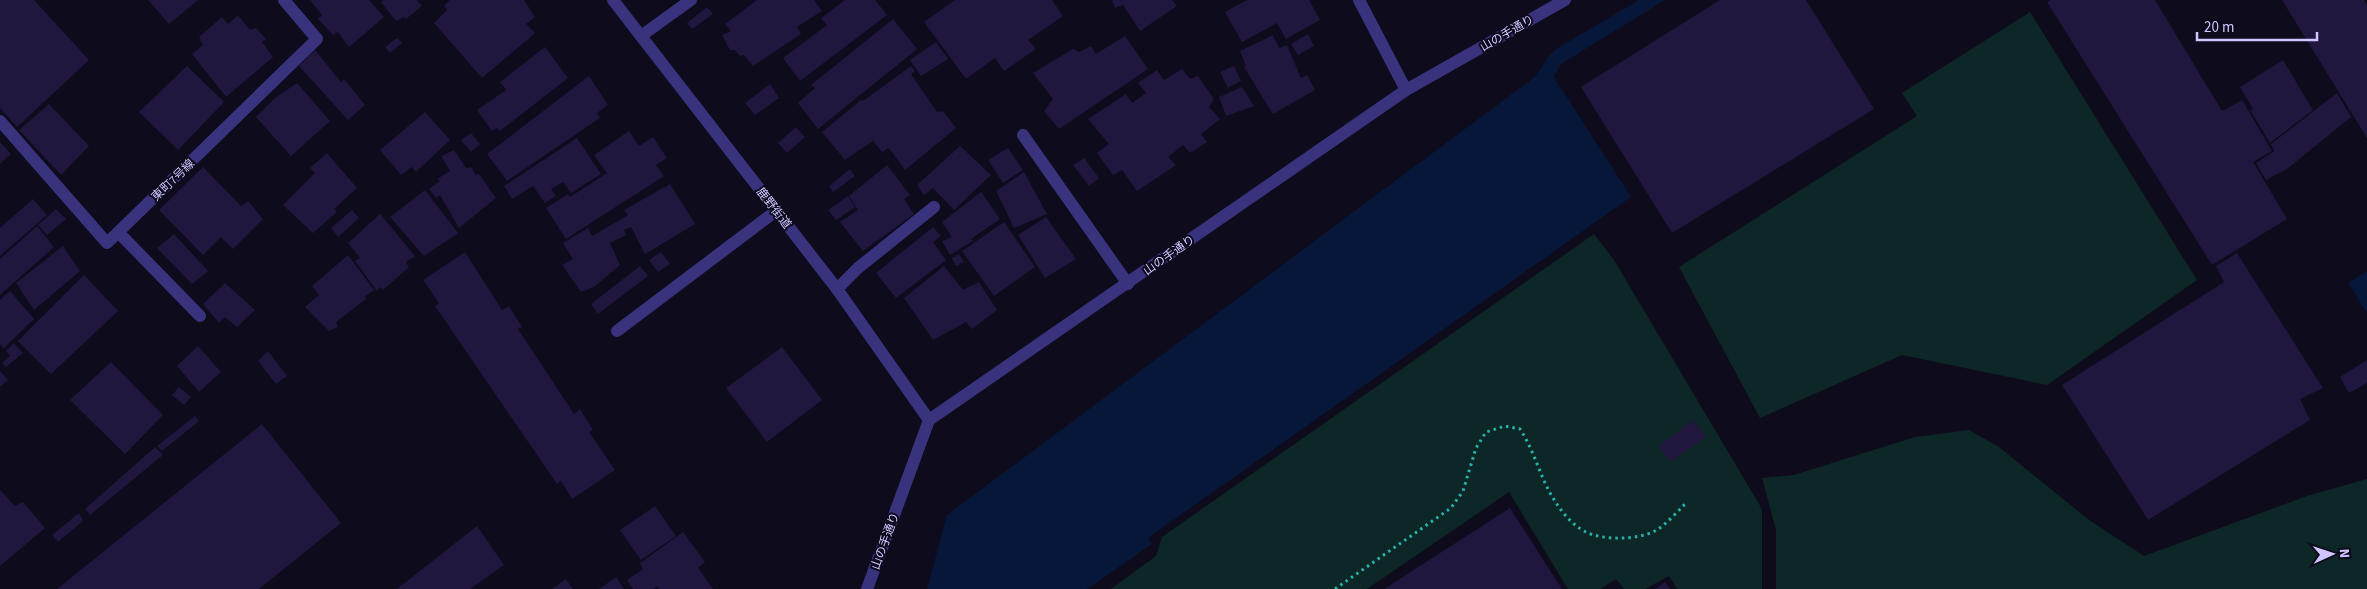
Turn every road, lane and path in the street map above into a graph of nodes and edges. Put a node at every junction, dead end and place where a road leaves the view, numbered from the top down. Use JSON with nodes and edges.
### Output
{"nodes":[{"id":1,"x":284,"y":0,"type":"edge"},
{"id":2,"x":613,"y":0,"type":"edge"},
{"id":3,"x":690,"y":0,"type":"edge"},
{"id":4,"x":1359,"y":0,"type":"edge"},
{"id":5,"x":1565,"y":0,"type":"edge"},
{"id":6,"x":641,"y":36,"type":"junction"},
{"id":7,"x":1406,"y":90,"type":"junction"},
{"id":8,"x":0,"y":121,"type":"edge"},
{"id":9,"x":1023,"y":135,"type":"dead end"},
{"id":10,"x":934,"y":208,"type":"dead end"},
{"id":11,"x":776,"y":211,"type":"junction"},
{"id":12,"x":119,"y":233,"type":"junction"},
{"id":13,"x":1128,"y":284,"type":"junction"},
{"id":14,"x":837,"y":289,"type":"junction"},
{"id":15,"x":200,"y":316,"type":"dead end"},
{"id":16,"x":618,"y":332,"type":"dead end"},
{"id":17,"x":929,"y":420,"type":"junction"},
{"id":18,"x":1686,"y":503,"type":"dead end"},
{"id":19,"x":867,"y":589,"type":"edge"},
{"id":20,"x":1335,"y":589,"type":"edge"}],
"edges":[{"from":1,"to":12,"type":"street","name":"東町7号線"},
{"from":2,"to":6,"type":"street","name":"鹿野街道"},
{"from":3,"to":6,"type":"street"},
{"from":4,"to":7,"type":"street"},
{"from":5,"to":7,"type":"street","name":"山の手通り"},
{"from":6,"to":11,"type":"street","name":"鹿野街道"},
{"from":7,"to":13,"type":"street","name":"山の手通り"},
{"from":8,"to":12,"type":"street"},
{"from":9,"to":13,"type":"street"},
{"from":10,"to":14,"type":"street"},
{"from":11,"to":14,"type":"street","name":"鹿野街道"},
{"from":11,"to":16,"type":"street"},
{"from":12,"to":15,"type":"street"},
{"from":13,"to":17,"type":"street","name":"山の手通り"},
{"from":14,"to":17,"type":"street","name":"鹿野街道"},
{"from":17,"to":19,"type":"street","name":"山の手通り"},
{"from":18,"to":20,"type":"path"}]}
